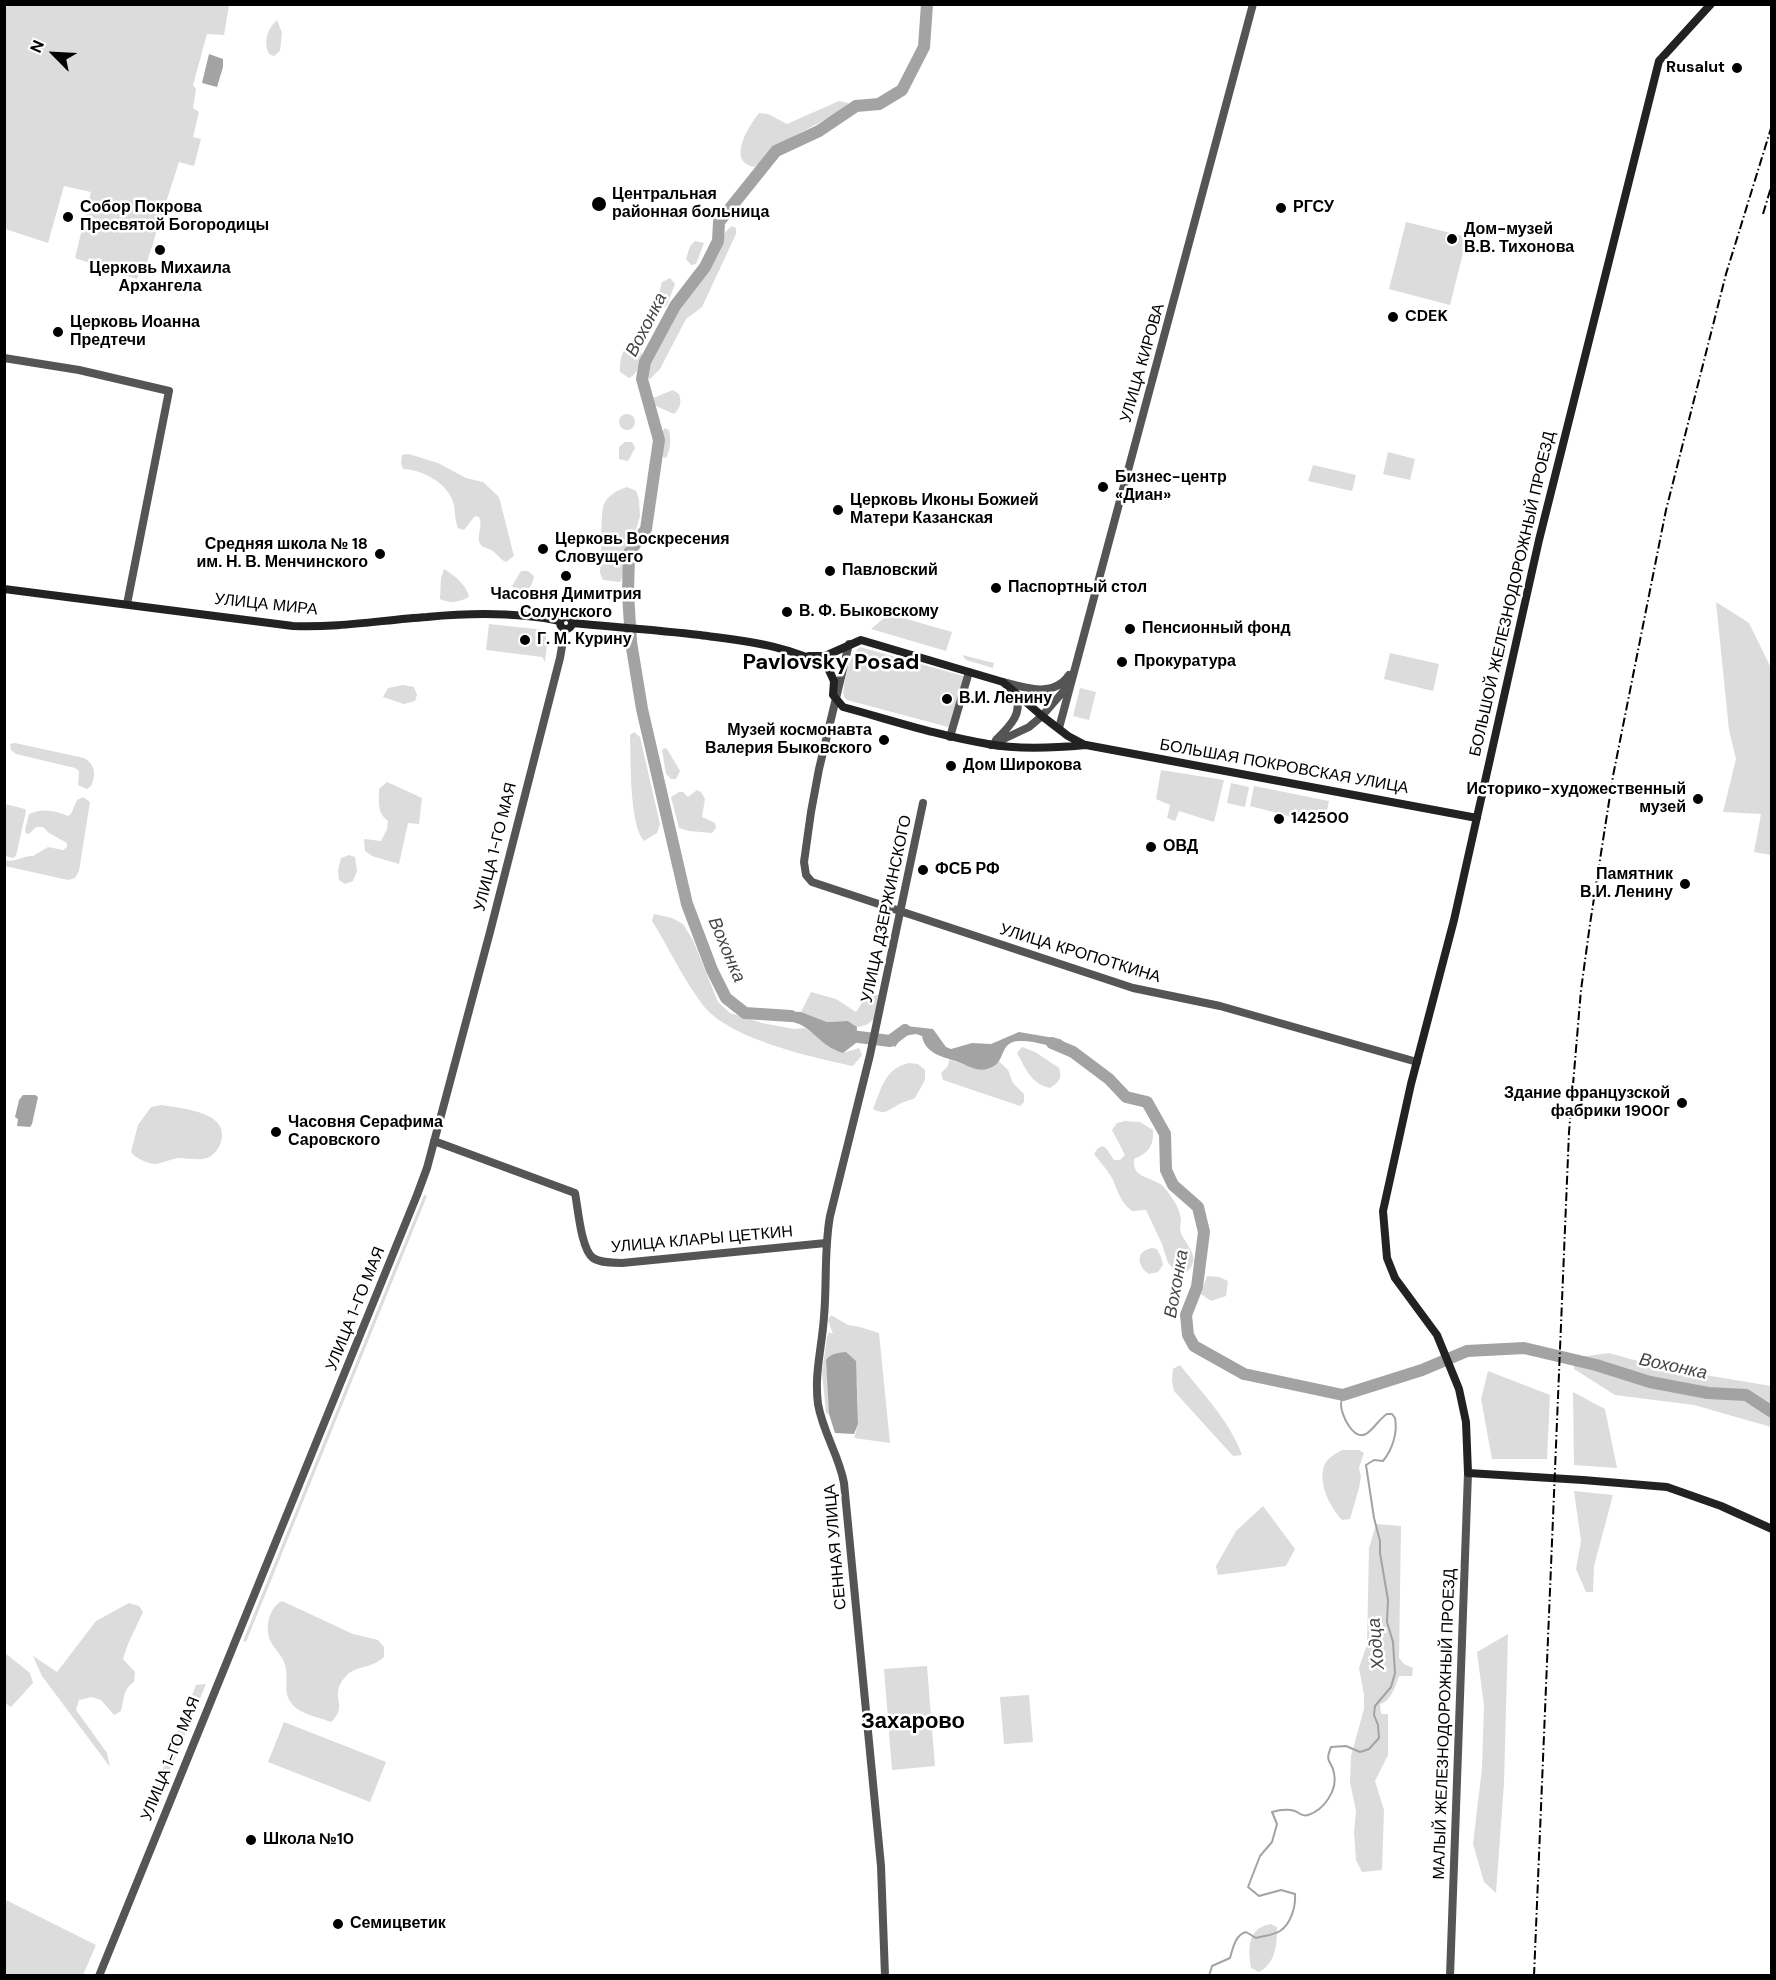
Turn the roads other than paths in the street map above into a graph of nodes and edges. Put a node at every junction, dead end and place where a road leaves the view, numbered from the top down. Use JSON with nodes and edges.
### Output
{"nodes":[{"id":1,"x":1253,"y":4,"type":"edge"},
{"id":2,"x":1711,"y":4,"type":"edge"},
{"id":3,"x":4,"y":358,"type":"edge"},
{"id":4,"x":4,"y":589,"type":"edge"},
{"id":5,"x":127,"y":604,"type":"junction"},
{"id":6,"x":566,"y":624,"type":"junction"},
{"id":7,"x":849,"y":644,"type":"junction"},
{"id":8,"x":803,"y":656,"type":"junction"},
{"id":9,"x":1075,"y":667,"type":"junction"},
{"id":10,"x":969,"y":672,"type":"junction"},
{"id":11,"x":1003,"y":682,"type":"junction"},
{"id":12,"x":1071,"y":682,"type":"junction"},
{"id":13,"x":1015,"y":693,"type":"junction"},
{"id":14,"x":836,"y":700,"type":"junction"},
{"id":15,"x":1042,"y":716,"type":"junction"},
{"id":16,"x":1059,"y":728,"type":"junction"},
{"id":17,"x":950,"y":737,"type":"junction"},
{"id":18,"x":991,"y":745,"type":"junction"},
{"id":19,"x":1086,"y":745,"type":"junction"},
{"id":20,"x":923,"y":803,"type":"dead end"},
{"id":21,"x":1477,"y":818,"type":"junction"},
{"id":22,"x":900,"y":912,"type":"junction"},
{"id":23,"x":870,"y":1055,"type":"joint"},
{"id":24,"x":1417,"y":1062,"type":"junction"},
{"id":25,"x":434,"y":1141,"type":"junction"},
{"id":26,"x":826,"y":1243,"type":"junction"},
{"id":27,"x":1468,"y":1473,"type":"junction"},
{"id":28,"x":1772,"y":1529,"type":"edge"},
{"id":29,"x":99,"y":1976,"type":"edge"},
{"id":30,"x":885,"y":1976,"type":"edge"},
{"id":31,"x":1450,"y":1976,"type":"edge"}],
"edges":[{"from":1,"to":9,"type":"street","name":"УЛИЦА КИРОВА"},
{"from":2,"to":21,"type":"main road","name":"БОЛЬШОЙ ЖЕЛЕЗНОДОРОЖНЫЙ ПРОЕЗД"},
{"from":3,"to":5,"type":"street"},
{"from":4,"to":5,"type":"main road","name":"УЛИЦА МИРА"},
{"from":5,"to":6,"type":"main road","name":"УЛИЦА МИРА"},
{"from":6,"to":8,"type":"main road","name":"УЛИЦА МИРА"},
{"from":6,"to":25,"type":"street","name":"УЛИЦА 1-ГО МАЯ"},
{"from":7,"to":8,"type":"main road"},
{"from":7,"to":10,"type":"main road"},
{"from":7,"to":14,"type":"street"},
{"from":8,"to":14,"type":"main road"},
{"from":9,"to":11,"type":"street"},
{"from":9,"to":12,"type":"street","name":"УЛИЦА КИРОВА"},
{"from":10,"to":11,"type":"main road"},
{"from":10,"to":17,"type":"street"},
{"from":11,"to":13,"type":"main road"},
{"from":12,"to":15,"type":"street"},
{"from":12,"to":16,"type":"street","name":"УЛИЦА КИРОВА"},
{"from":13,"to":15,"type":"main road"},
{"from":13,"to":18,"type":"street"},
{"from":14,"to":17,"type":"main road"},
{"from":14,"to":22,"type":"street","name":"УЛИЦА КРОПОТКИНА"},
{"from":15,"to":16,"type":"main road"},
{"from":15,"to":18,"type":"street"},
{"from":16,"to":19,"type":"main road"},
{"from":17,"to":18,"type":"main road"},
{"from":18,"to":19,"type":"main road"},
{"from":19,"to":21,"type":"main road","name":"БОЛЬШАЯ ПОКРОВСКАЯ УЛИЦА"},
{"from":20,"to":22,"type":"street","name":"УЛИЦА ДЗЕРЖИНСКОГО"},
{"from":21,"to":24,"type":"main road","name":"БОЛЬШОЙ ЖЕЛЕЗНОДОРОЖНЫЙ ПРОЕЗД"},
{"from":22,"to":23,"type":"street","name":"УЛИЦА ДЗЕРЖИНСКОГО"},
{"from":22,"to":24,"type":"street","name":"УЛИЦА КРОПОТКИНА"},
{"from":23,"to":26,"type":"street","name":"СЕННАЯ УЛИЦА"},
{"from":24,"to":27,"type":"main road","name":"БОЛЬШОЙ ЖЕЛЕЗНОДОРОЖНЫЙ ПРОЕЗД"},
{"from":25,"to":26,"type":"street","name":"УЛИЦА КЛАРЫ ЦЕТКИН"},
{"from":25,"to":29,"type":"street","name":"УЛИЦА 1-ГО МАЯ"},
{"from":26,"to":30,"type":"street","name":"СЕННАЯ УЛИЦА"},
{"from":27,"to":28,"type":"main road"},
{"from":27,"to":31,"type":"street","name":"МАЛЫЙ ЖЕЛЕЗНОДОРОЖНЫЙ ПРОЕЗД"}]}
